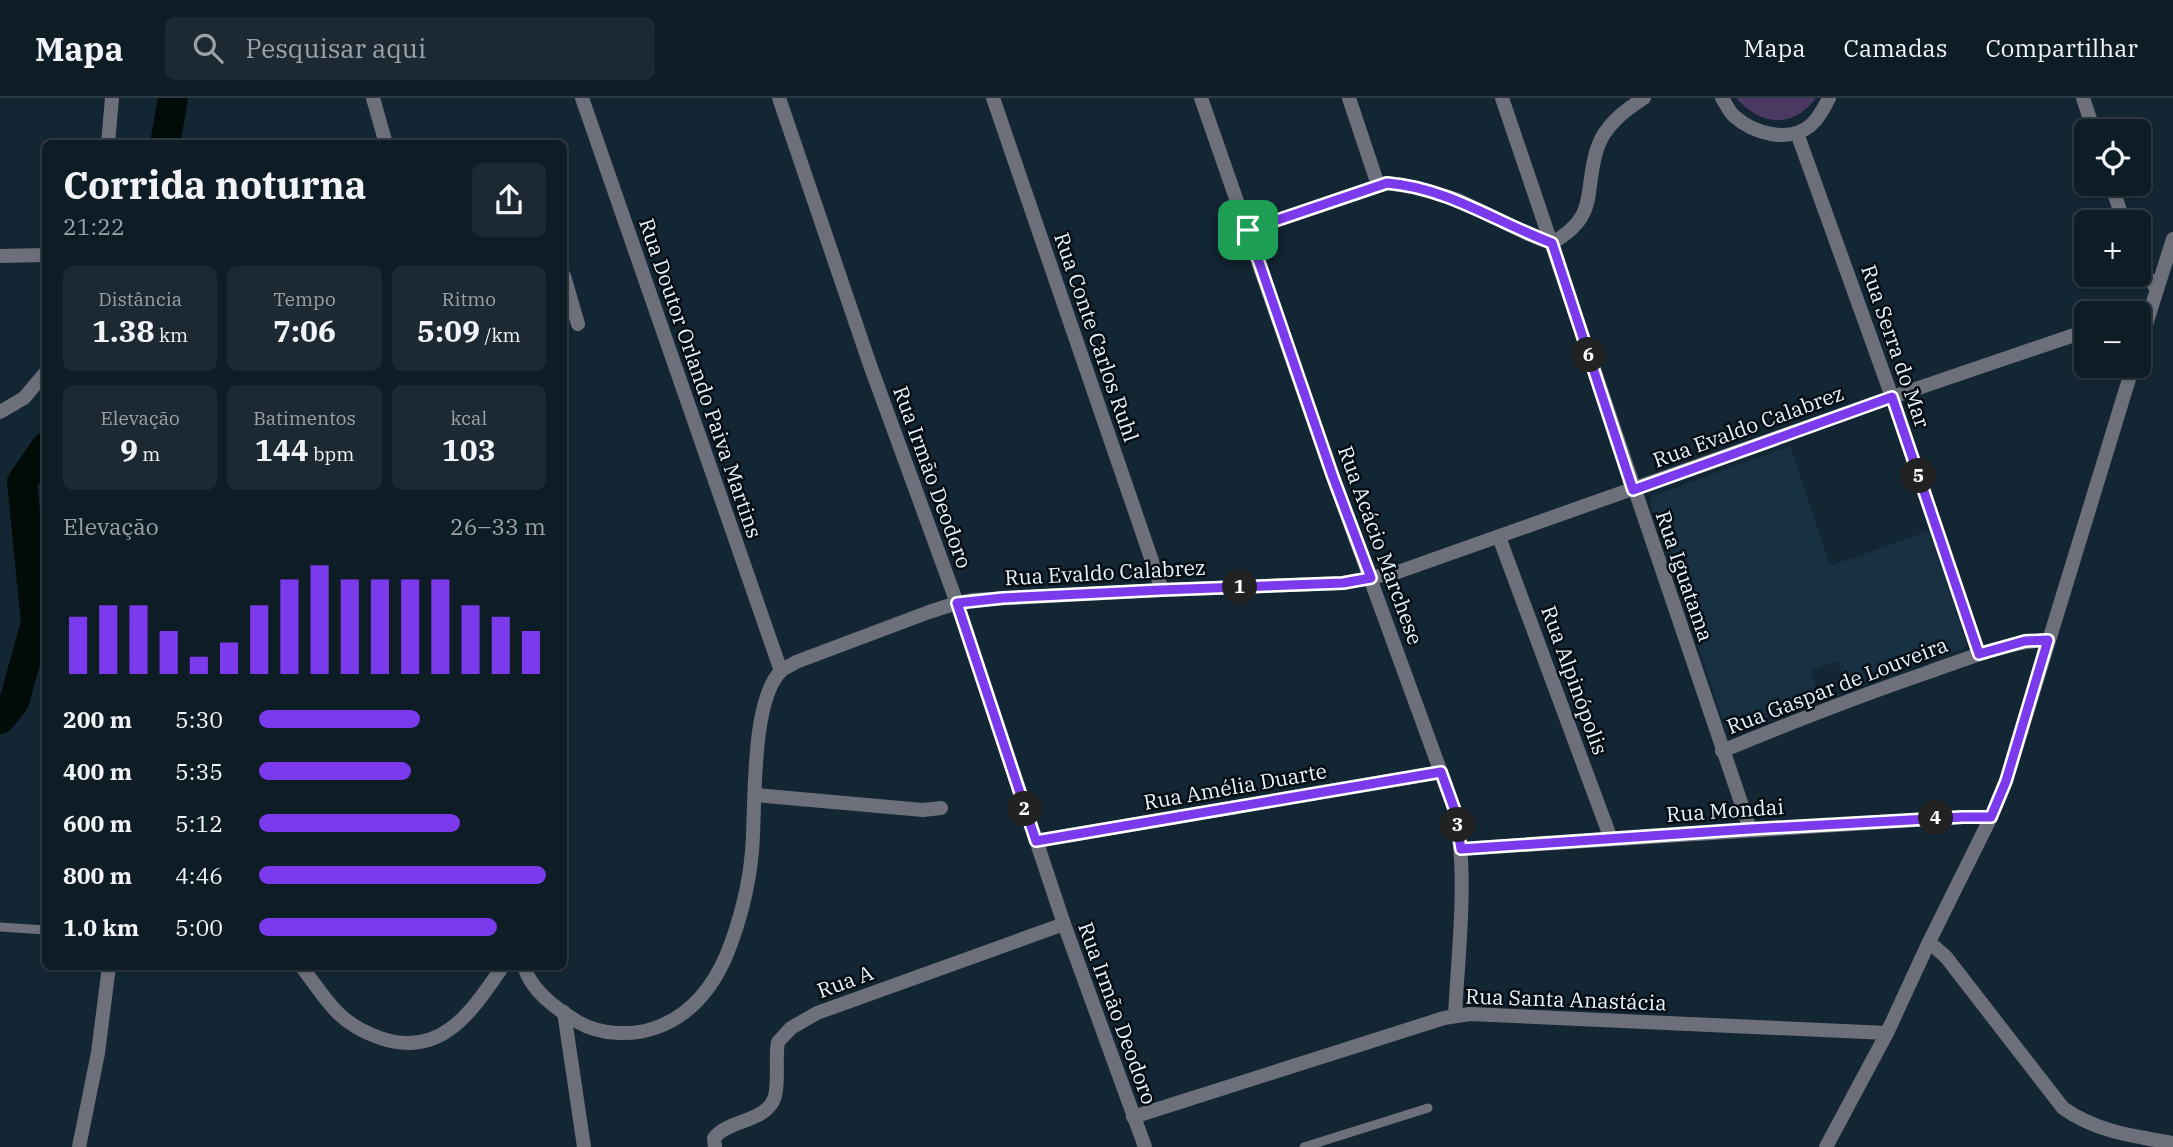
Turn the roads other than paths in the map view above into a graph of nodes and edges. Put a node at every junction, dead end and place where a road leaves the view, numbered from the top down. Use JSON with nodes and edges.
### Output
{"nodes":[{"id":1,"x":112,"y":98,"type":"edge"},
{"id":2,"x":373,"y":98,"type":"edge"},
{"id":3,"x":582,"y":98,"type":"edge"},
{"id":4,"x":779,"y":98,"type":"edge"},
{"id":5,"x":992,"y":98,"type":"edge"},
{"id":6,"x":1201,"y":98,"type":"edge"},
{"id":7,"x":1349,"y":98,"type":"edge"},
{"id":8,"x":1502,"y":98,"type":"edge"},
{"id":9,"x":1644,"y":98,"type":"edge"},
{"id":10,"x":1722,"y":98,"type":"edge"},
{"id":11,"x":1829,"y":98,"type":"edge"},
{"id":12,"x":2083,"y":98,"type":"edge"},
{"id":13,"x":2090,"y":119,"type":"edge"},
{"id":14,"x":1797,"y":133,"type":"junction"},
{"id":15,"x":108,"y":140,"type":"edge"},
{"id":16,"x":385,"y":140,"type":"edge"},
{"id":17,"x":1378,"y":185,"type":"junction"},
{"id":18,"x":1248,"y":230,"type":"junction"},
{"id":19,"x":2173,"y":239,"type":"edge"},
{"id":20,"x":1552,"y":243,"type":"junction"},
{"id":21,"x":42,"y":255,"type":"edge"},
{"id":22,"x":0,"y":256,"type":"edge"},
{"id":23,"x":2151,"y":281,"type":"edge"},
{"id":24,"x":567,"y":286,"type":"edge"},
{"id":25,"x":2157,"y":289,"type":"junction"},
{"id":26,"x":2151,"y":301,"type":"edge"},
{"id":27,"x":578,"y":324,"type":"dead end"},
{"id":28,"x":2074,"y":335,"type":"edge"},
{"id":29,"x":2129,"y":378,"type":"edge"},
{"id":30,"x":41,"y":387,"type":"edge"},
{"id":31,"x":1892,"y":397,"type":"junction"},
{"id":32,"x":7,"y":409,"type":"edge"},
{"id":33,"x":1633,"y":490,"type":"junction"},
{"id":34,"x":1499,"y":537,"type":"junction"},
{"id":35,"x":1371,"y":578,"type":"junction"},
{"id":36,"x":1161,"y":590,"type":"junction"},
{"id":37,"x":957,"y":603,"type":"junction"},
{"id":38,"x":2048,"y":640,"type":"junction"},
{"id":39,"x":1979,"y":654,"type":"junction"},
{"id":40,"x":781,"y":671,"type":"junction"},
{"id":41,"x":1722,"y":751,"type":"junction"},
{"id":42,"x":1441,"y":772,"type":"junction"},
{"id":43,"x":755,"y":795,"type":"junction"},
{"id":44,"x":941,"y":808,"type":"dead end"},
{"id":45,"x":1991,"y":817,"type":"junction"},
{"id":46,"x":1750,"y":829,"type":"junction"},
{"id":47,"x":1611,"y":839,"type":"junction"},
{"id":48,"x":1036,"y":841,"type":"junction"},
{"id":49,"x":1461,"y":849,"type":"junction"},
{"id":50,"x":1064,"y":924,"type":"junction"},
{"id":51,"x":0,"y":926,"type":"edge"},
{"id":52,"x":42,"y":930,"type":"edge"},
{"id":53,"x":1929,"y":942,"type":"junction"},
{"id":54,"x":108,"y":970,"type":"edge"},
{"id":55,"x":304,"y":970,"type":"edge"},
{"id":56,"x":500,"y":970,"type":"edge"},
{"id":57,"x":525,"y":970,"type":"edge"},
{"id":58,"x":564,"y":1012,"type":"junction"},
{"id":59,"x":1455,"y":1016,"type":"junction"},
{"id":60,"x":1887,"y":1033,"type":"junction"},
{"id":61,"x":1428,"y":1108,"type":"dead end"},
{"id":62,"x":1133,"y":1117,"type":"junction"},
{"id":63,"x":2173,"y":1143,"type":"edge"},
{"id":64,"x":79,"y":1147,"type":"edge"},
{"id":65,"x":584,"y":1147,"type":"edge"},
{"id":66,"x":715,"y":1147,"type":"edge"},
{"id":67,"x":1145,"y":1147,"type":"edge"},
{"id":68,"x":1304,"y":1147,"type":"edge"},
{"id":69,"x":1826,"y":1147,"type":"edge"}],
"edges":[{"from":1,"to":15,"type":"street"},
{"from":2,"to":16,"type":"street"},
{"from":3,"to":40,"type":"street","name":"Rua Doutor Orlando Paiva Martins"},
{"from":4,"to":37,"type":"street","name":"Rua Irmão Deodoro"},
{"from":5,"to":36,"type":"street","name":"Rua Conte Carlos Ruhl"},
{"from":6,"to":18,"type":"street","name":"Rua Acácio Marchese"},
{"from":7,"to":17,"type":"street"},
{"from":8,"to":20,"type":"street","name":"Rua Iguatama"},
{"from":9,"to":20,"type":"street"},
{"from":10,"to":14,"type":"street"},
{"from":11,"to":14,"type":"street"},
{"from":12,"to":13,"type":"street"},
{"from":14,"to":31,"type":"street","name":"Rua Serra do Mar"},
{"from":17,"to":18,"type":"street"},
{"from":17,"to":20,"type":"street"},
{"from":18,"to":35,"type":"street","name":"Rua Acácio Marchese"},
{"from":19,"to":25,"type":"street"},
{"from":20,"to":33,"type":"street","name":"Rua Iguatama"},
{"from":21,"to":22,"type":"street"},
{"from":23,"to":25,"type":"street"},
{"from":24,"to":27,"type":"street"},
{"from":25,"to":26,"type":"street"},
{"from":28,"to":31,"type":"street","name":"Rua Evaldo Calabrez"},
{"from":29,"to":38,"type":"street"},
{"from":30,"to":32,"type":"street"},
{"from":31,"to":33,"type":"street","name":"Rua Evaldo Calabrez"},
{"from":31,"to":39,"type":"street","name":"Rua Serra do Mar"},
{"from":33,"to":34,"type":"street","name":"Rua Evaldo Calabrez"},
{"from":33,"to":41,"type":"street","name":"Rua Iguatama"},
{"from":34,"to":35,"type":"street","name":"Rua Evaldo Calabrez"},
{"from":34,"to":47,"type":"street","name":"Rua Alpinópolis"},
{"from":35,"to":36,"type":"street","name":"Rua Evaldo Calabrez"},
{"from":35,"to":42,"type":"street","name":"Rua Acácio Marchese"},
{"from":36,"to":37,"type":"street","name":"Rua Evaldo Calabrez"},
{"from":37,"to":40,"type":"street","name":"Rua Evaldo Calabrez"},
{"from":37,"to":48,"type":"street","name":"Rua Irmão Deodoro"},
{"from":38,"to":39,"type":"street","name":"Rua Gaspar de Louveira"},
{"from":38,"to":45,"type":"street"},
{"from":39,"to":41,"type":"street","name":"Rua Gaspar de Louveira"},
{"from":40,"to":43,"type":"street"},
{"from":41,"to":46,"type":"street","name":"Rua Iguatama"},
{"from":42,"to":48,"type":"street","name":"Rua Amélia Duarte"},
{"from":42,"to":49,"type":"street","name":"Rua Acácio Marchese"},
{"from":43,"to":44,"type":"street"},
{"from":43,"to":58,"type":"street"},
{"from":45,"to":46,"type":"street","name":"Rua Mondai"},
{"from":45,"to":53,"type":"street"},
{"from":46,"to":47,"type":"street","name":"Rua Mondai"},
{"from":47,"to":49,"type":"street","name":"Rua Mondai"},
{"from":48,"to":50,"type":"street","name":"Rua Irmão Deodoro"},
{"from":49,"to":59,"type":"street","name":"Rua Acácio Marchese"},
{"from":50,"to":62,"type":"street","name":"Rua Irmão Deodoro"},
{"from":50,"to":66,"type":"street","name":"Rua A"},
{"from":51,"to":52,"type":"lane"},
{"from":53,"to":60,"type":"street"},
{"from":53,"to":63,"type":"street"},
{"from":54,"to":64,"type":"street"},
{"from":55,"to":56,"type":"street"},
{"from":57,"to":58,"type":"street"},
{"from":58,"to":65,"type":"street"},
{"from":59,"to":60,"type":"street","name":"Rua Santa Anastácia"},
{"from":59,"to":62,"type":"street","name":"Rua Santa Anastácia"},
{"from":60,"to":69,"type":"street"},
{"from":61,"to":68,"type":"lane"},
{"from":62,"to":67,"type":"street","name":"Rua Irmão Deodoro"}]}
